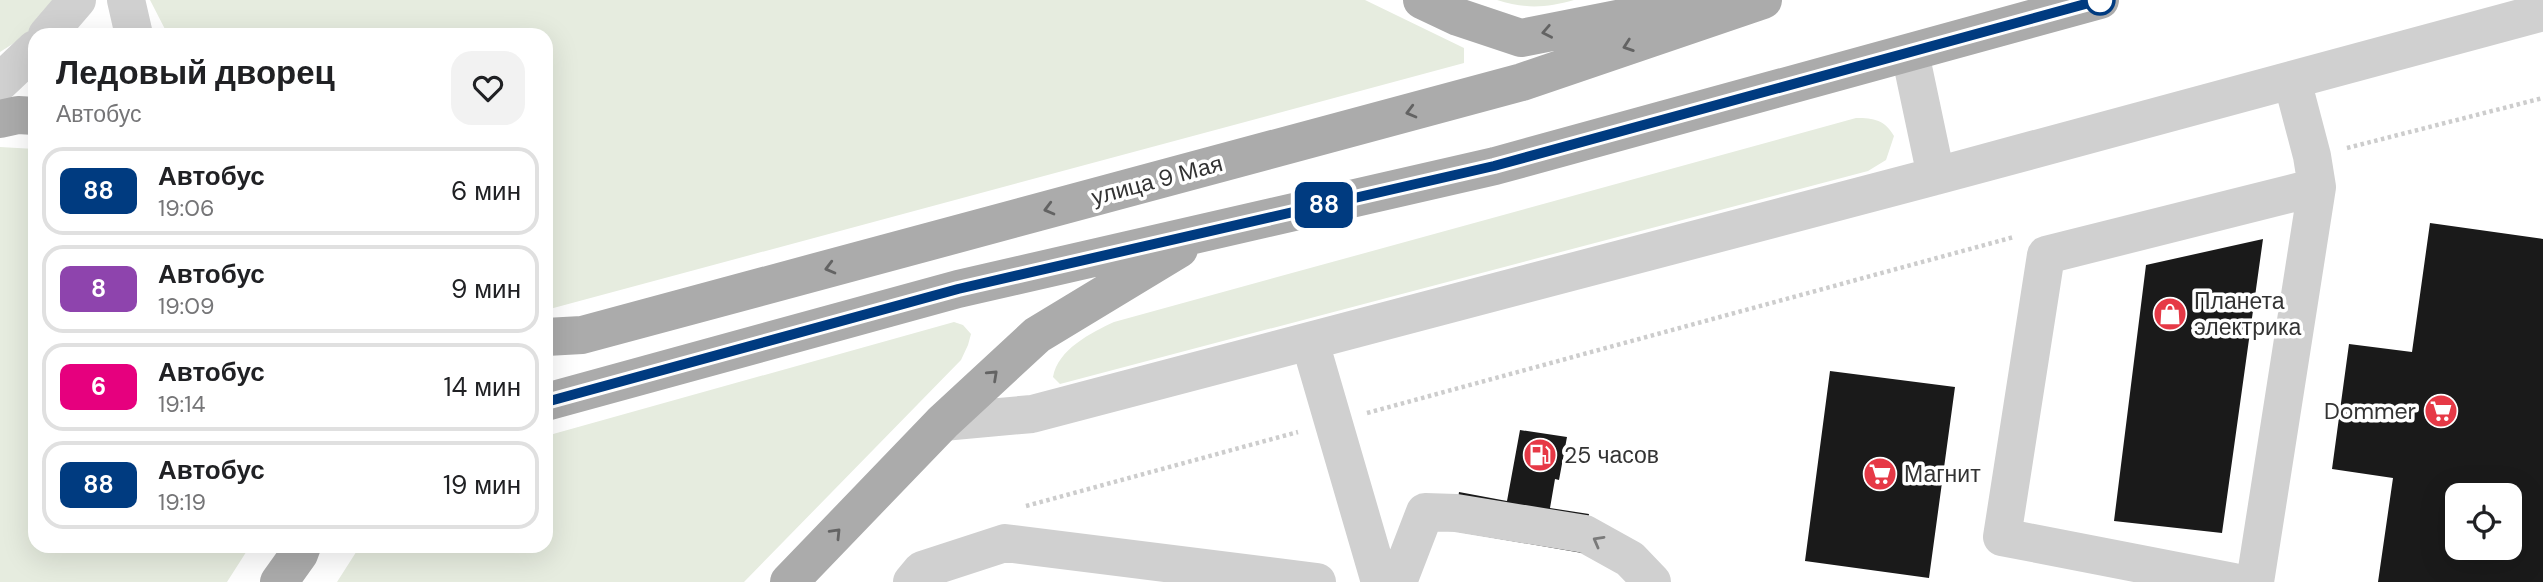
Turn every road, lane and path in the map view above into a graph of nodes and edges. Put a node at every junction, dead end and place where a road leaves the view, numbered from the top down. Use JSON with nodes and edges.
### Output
{"nodes":[{"id":1,"x":77,"y":0,"type":"edge"},
{"id":2,"x":126,"y":0,"type":"edge"},
{"id":3,"x":1422,"y":0,"type":"edge"},
{"id":4,"x":1710,"y":0,"type":"edge"},
{"id":5,"x":1763,"y":0,"type":"edge"},
{"id":6,"x":2100,"y":0,"type":"edge"},
{"id":7,"x":2543,"y":12,"type":"edge"},
{"id":8,"x":53,"y":28,"type":"edge"},
{"id":9,"x":132,"y":28,"type":"edge"},
{"id":10,"x":1910,"y":53,"type":"junction"},
{"id":11,"x":28,"y":56,"type":"edge"},
{"id":12,"x":2292,"y":80,"type":"junction"},
{"id":13,"x":0,"y":82,"type":"edge"},
{"id":14,"x":2543,"y":98,"type":"edge"},
{"id":15,"x":28,"y":116,"type":"edge"},
{"id":16,"x":0,"y":119,"type":"edge"},
{"id":17,"x":2314,"y":172,"type":"junction"},
{"id":18,"x":1936,"y":176,"type":"junction"},
{"id":19,"x":1206,"y":232,"type":"junction"},
{"id":20,"x":2017,"y":237,"type":"dead end"},
{"id":21,"x":553,"y":337,"type":"edge"},
{"id":22,"x":1310,"y":342,"type":"junction"},
{"id":23,"x":553,"y":400,"type":"edge"},
{"id":24,"x":943,"y":422,"type":"junction"},
{"id":25,"x":1335,"y":422,"type":"junction"},
{"id":26,"x":1021,"y":508,"type":"dead end"},
{"id":27,"x":923,"y":578,"type":"edge"},
{"id":28,"x":1242,"y":578,"type":"edge"},
{"id":29,"x":789,"y":582,"type":"edge"},
{"id":30,"x":1317,"y":582,"type":"edge"},
{"id":31,"x":1380,"y":582,"type":"edge"},
{"id":32,"x":1398,"y":582,"type":"edge"},
{"id":33,"x":1652,"y":582,"type":"edge"},
{"id":34,"x":2233,"y":582,"type":"edge"},
{"id":35,"x":2255,"y":582,"type":"edge"}],
"edges":[{"from":1,"to":8,"type":"street"},
{"from":2,"to":9,"type":"street"},
{"from":4,"to":3,"type":"main road","one_way":true},
{"from":5,"to":21,"type":"main road","name":"улица 9 Мая","one_way":true},
{"from":6,"to":10,"type":"main road"},
{"from":7,"to":12,"type":"street"},
{"from":10,"to":18,"type":"street"},
{"from":10,"to":19,"type":"main road"},
{"from":11,"to":13,"type":"street"},
{"from":12,"to":17,"type":"street"},
{"from":12,"to":18,"type":"street"},
{"from":14,"to":17,"type":"path"},
{"from":15,"to":16,"type":"main road"},
{"from":17,"to":34,"type":"street"},
{"from":17,"to":35,"type":"street"},
{"from":18,"to":22,"type":"street"},
{"from":19,"to":23,"type":"main road"},
{"from":24,"to":19,"type":"main road","one_way":true},
{"from":20,"to":25,"type":"path"},
{"from":22,"to":24,"type":"street"},
{"from":22,"to":25,"type":"street"},
{"from":29,"to":24,"type":"main road","one_way":true},
{"from":25,"to":26,"type":"path"},
{"from":25,"to":31,"type":"street"},
{"from":27,"to":28,"type":"street"},
{"from":28,"to":30,"type":"street"},
{"from":33,"to":32,"type":"street","one_way":true}]}
